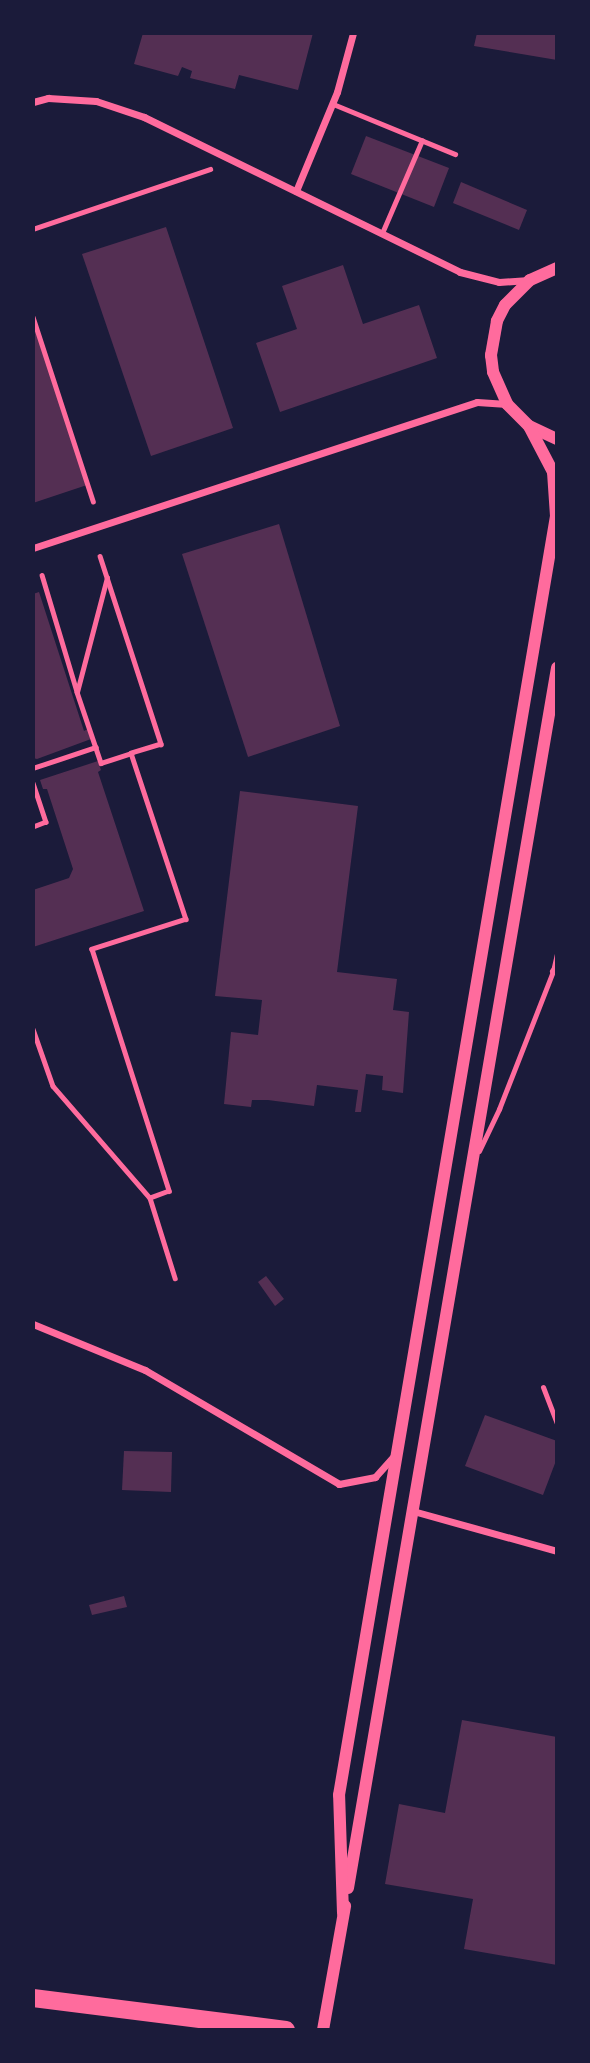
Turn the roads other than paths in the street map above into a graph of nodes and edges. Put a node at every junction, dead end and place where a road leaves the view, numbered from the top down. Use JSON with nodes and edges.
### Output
{"nodes":[{"id":1,"x":353,"y":33,"type":"edge"},
{"id":2,"x":33,"y":102,"type":"edge"},
{"id":3,"x":333,"y":104,"type":"junction"},
{"id":4,"x":422,"y":140,"type":"junction"},
{"id":5,"x":455,"y":154,"type":"dead end"},
{"id":6,"x":296,"y":191,"type":"junction"},
{"id":7,"x":382,"y":233,"type":"junction"},
{"id":8,"x":557,"y":268,"type":"edge"},
{"id":9,"x":530,"y":280,"type":"junction"},
{"id":10,"x":507,"y":404,"type":"junction"},
{"id":11,"x":529,"y":426,"type":"junction"},
{"id":12,"x":557,"y":439,"type":"edge"},
{"id":13,"x":33,"y":548,"type":"edge"},
{"id":14,"x":557,"y":668,"type":"edge"},
{"id":15,"x":557,"y":954,"type":"edge"},
{"id":16,"x":555,"y":969,"type":"edge"},
{"id":17,"x":472,"y":1166,"type":"junction"},
{"id":18,"x":33,"y":1324,"type":"edge"},
{"id":19,"x":542,"y":1387,"type":"dead end"},
{"id":20,"x":557,"y":1424,"type":"edge"},
{"id":21,"x":397,"y":1453,"type":"junction"},
{"id":22,"x":412,"y":1511,"type":"junction"},
{"id":23,"x":557,"y":1551,"type":"edge"},
{"id":24,"x":343,"y":1913,"type":"junction"},
{"id":25,"x":33,"y":1998,"type":"edge"},
{"id":26,"x":286,"y":2030,"type":"edge"},
{"id":27,"x":323,"y":2030,"type":"edge"}],
"edges":[{"from":1,"to":3,"type":"street"},
{"from":2,"to":6,"type":"street"},
{"from":3,"to":4,"type":"lane"},
{"from":3,"to":6,"type":"street"},
{"from":4,"to":5,"type":"lane"},
{"from":4,"to":7,"type":"lane"},
{"from":6,"to":7,"type":"street"},
{"from":7,"to":9,"type":"street"},
{"from":8,"to":9,"type":"street"},
{"from":9,"to":10,"type":"street"},
{"from":10,"to":11,"type":"street"},
{"from":10,"to":13,"type":"street"},
{"from":11,"to":12,"type":"street"},
{"from":11,"to":21,"type":"street"},
{"from":14,"to":17,"type":"street"},
{"from":15,"to":16,"type":"lane"},
{"from":16,"to":17,"type":"lane"},
{"from":17,"to":22,"type":"street"},
{"from":18,"to":21,"type":"street"},
{"from":19,"to":20,"type":"lane"},
{"from":21,"to":24,"type":"street"},
{"from":22,"to":23,"type":"street"},
{"from":22,"to":24,"type":"street"},
{"from":24,"to":27,"type":"street"},
{"from":25,"to":26,"type":"highway"}]}
